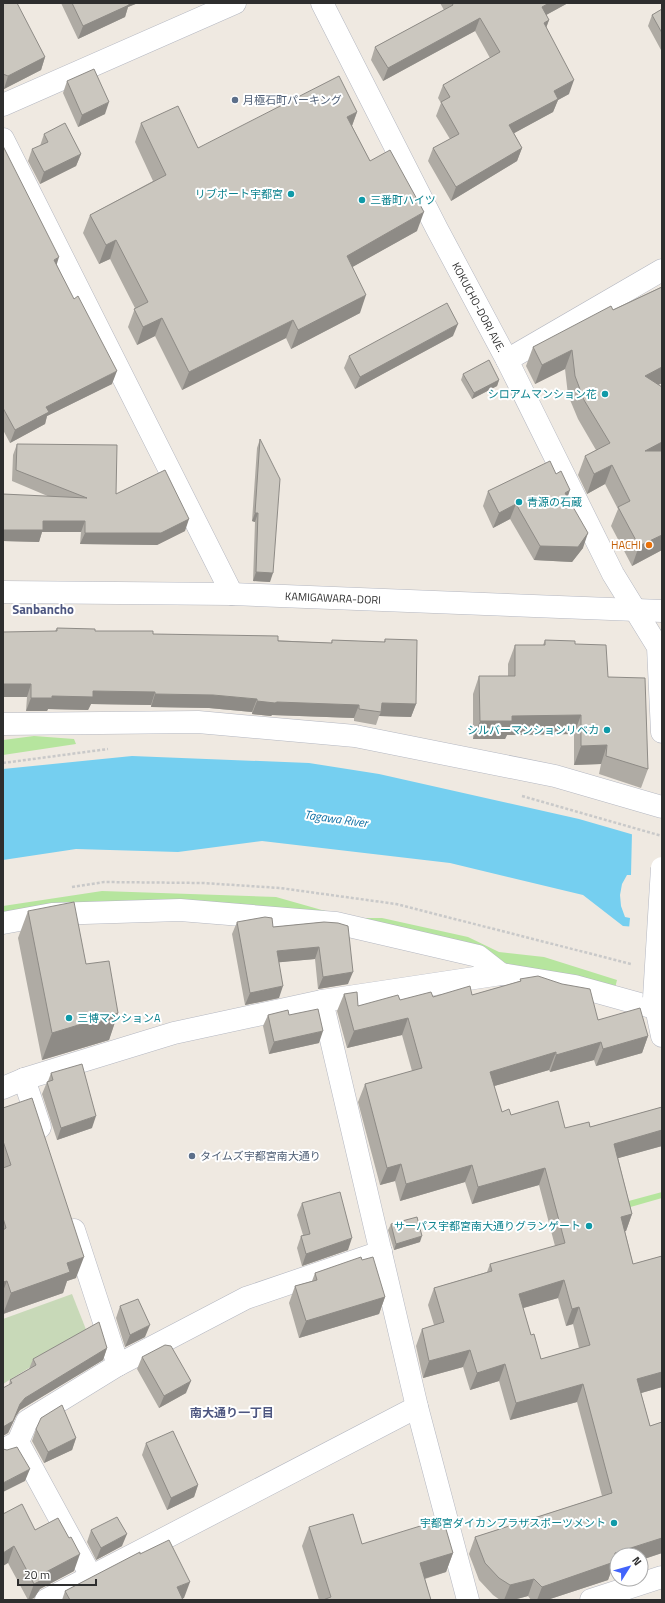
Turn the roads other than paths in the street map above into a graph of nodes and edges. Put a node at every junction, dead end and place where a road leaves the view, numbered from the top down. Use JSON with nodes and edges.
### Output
{"nodes":[{"id":1,"x":235,"y":3,"type":"edge"},
{"id":2,"x":322,"y":3,"type":"edge"},
{"id":3,"x":3,"y":105,"type":"edge"},
{"id":4,"x":3,"y":138,"type":"edge"},
{"id":5,"x":662,"y":270,"type":"edge"},
{"id":6,"x":507,"y":360,"type":"junction"},
{"id":7,"x":3,"y":592,"type":"edge"},
{"id":8,"x":232,"y":594,"type":"junction"},
{"id":9,"x":636,"y":610,"type":"junction"},
{"id":10,"x":662,"y":611,"type":"edge"},
{"id":11,"x":3,"y":724,"type":"edge"},
{"id":12,"x":662,"y":732,"type":"edge"},
{"id":13,"x":662,"y":807,"type":"edge"},
{"id":14,"x":662,"y":868,"type":"edge"},
{"id":15,"x":3,"y":924,"type":"edge"},
{"id":16,"x":501,"y":974,"type":"junction"},
{"id":17,"x":322,"y":1001,"type":"junction"},
{"id":18,"x":657,"y":1005,"type":"edge"},
{"id":19,"x":662,"y":1036,"type":"edge"},
{"id":20,"x":24,"y":1079,"type":"junction"},
{"id":21,"x":3,"y":1088,"type":"edge"},
{"id":22,"x":47,"y":1146,"type":"edge"},
{"id":23,"x":69,"y":1214,"type":"edge"},
{"id":24,"x":381,"y":1252,"type":"junction"},
{"id":25,"x":118,"y":1365,"type":"junction"},
{"id":26,"x":418,"y":1407,"type":"junction"},
{"id":27,"x":11,"y":1446,"type":"edge"},
{"id":28,"x":91,"y":1576,"type":"junction"},
{"id":29,"x":662,"y":1577,"type":"edge"},
{"id":30,"x":46,"y":1600,"type":"edge"},
{"id":31,"x":468,"y":1600,"type":"edge"},
{"id":32,"x":591,"y":1600,"type":"edge"}],
"edges":[{"from":1,"to":3,"type":"street"},
{"from":2,"to":6,"type":"street","name":"KOKUCHO-DORI AVE."},
{"from":4,"to":8,"type":"street"},
{"from":5,"to":6,"type":"street"},
{"from":6,"to":9,"type":"street","name":"KOKUCHO-DORI AVE."},
{"from":7,"to":8,"type":"street","name":"KAMIGAWARA-DORI"},
{"from":8,"to":9,"type":"street","name":"KAMIGAWARA-DORI"},
{"from":9,"to":10,"type":"street","name":"KAMIGAWARA-DORI"},
{"from":9,"to":12,"type":"street","name":"KOKUCHO-DORI AVE."},
{"from":11,"to":13,"type":"street"},
{"from":14,"to":18,"type":"street","bridge":true},
{"from":15,"to":16,"type":"street"},
{"from":16,"to":17,"type":"street"},
{"from":16,"to":18,"type":"street"},
{"from":17,"to":20,"type":"street"},
{"from":17,"to":24,"type":"street"},
{"from":18,"to":19,"type":"street"},
{"from":20,"to":21,"type":"street"},
{"from":20,"to":22,"type":"street"},
{"from":23,"to":25,"type":"street"},
{"from":24,"to":25,"type":"street"},
{"from":24,"to":26,"type":"street"},
{"from":25,"to":27,"type":"street"},
{"from":26,"to":28,"type":"street"},
{"from":26,"to":31,"type":"street"},
{"from":27,"to":28,"type":"street"},
{"from":28,"to":30,"type":"street"},
{"from":29,"to":32,"type":"street"}]}
